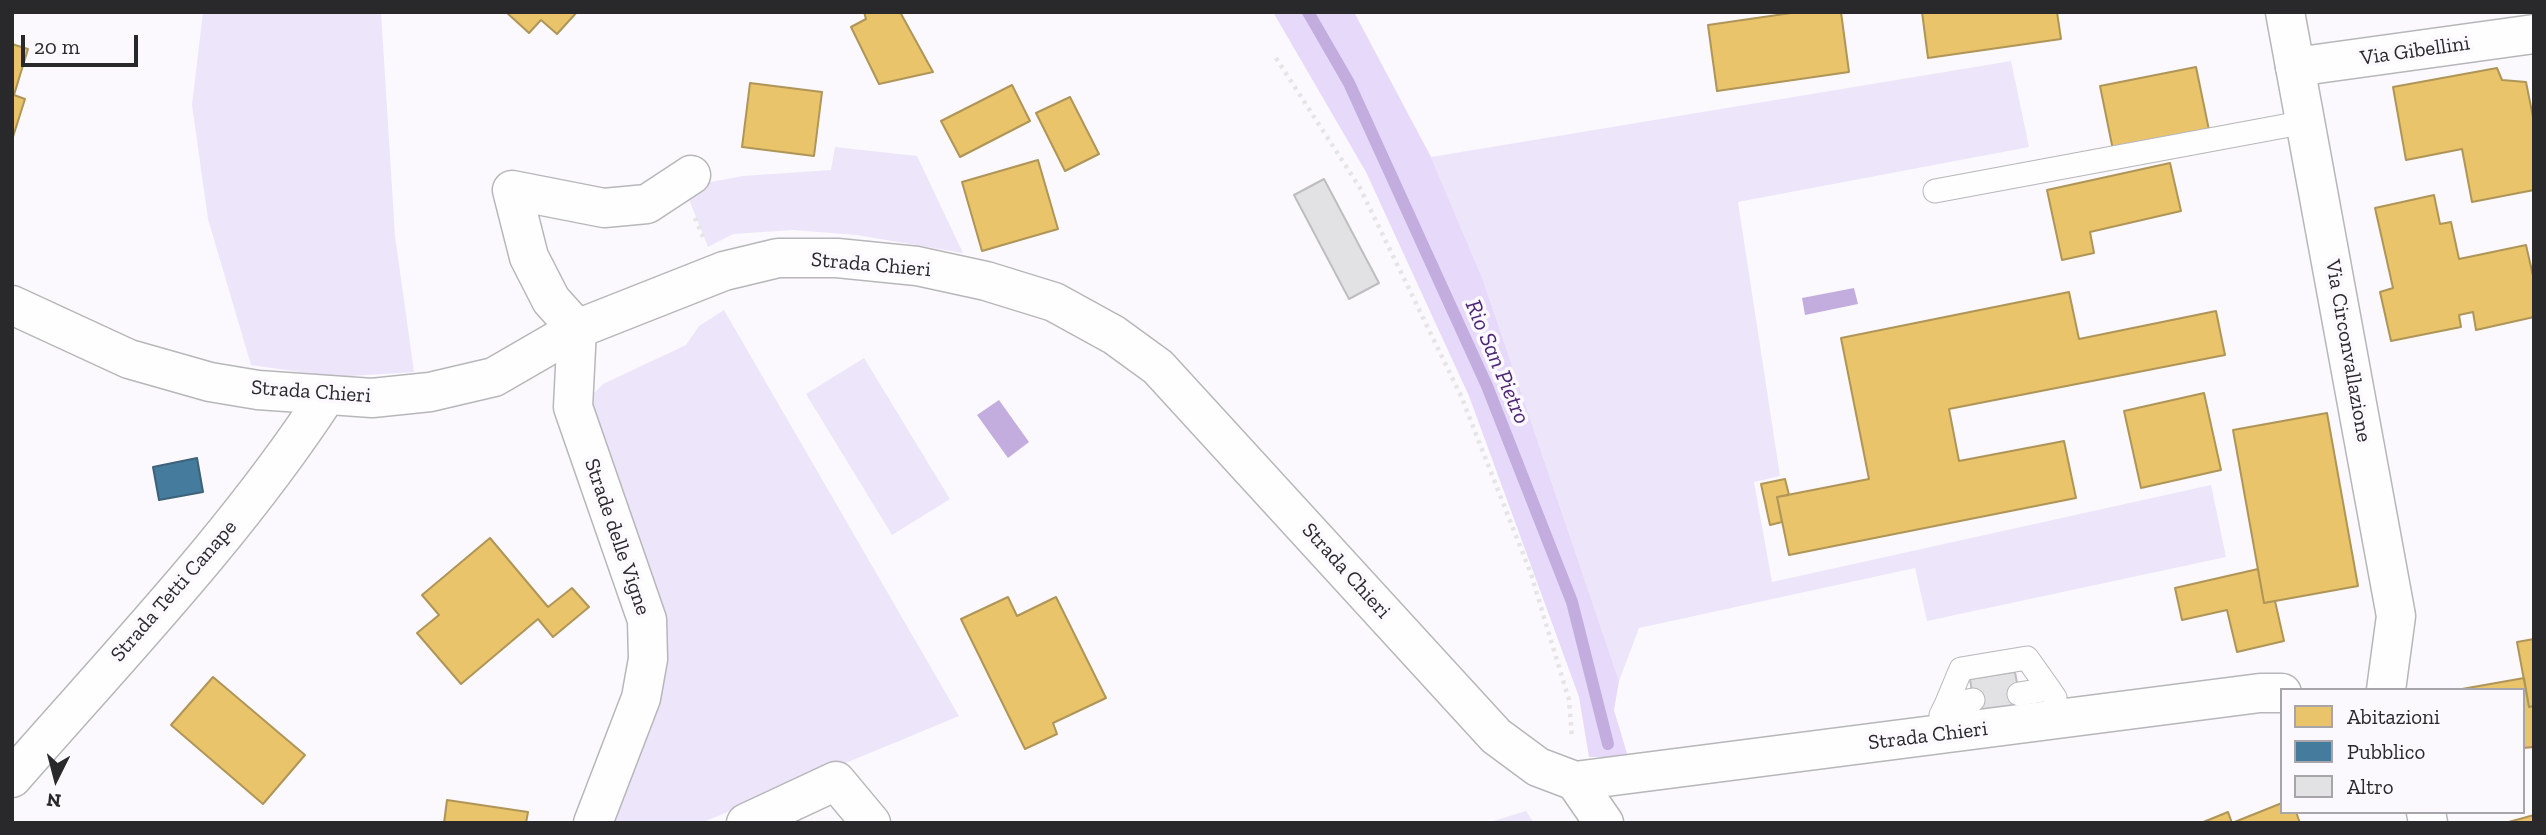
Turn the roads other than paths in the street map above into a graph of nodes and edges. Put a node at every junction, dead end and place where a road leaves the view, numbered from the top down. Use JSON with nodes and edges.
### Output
{"nodes":[{"id":1,"x":2285,"y":12,"type":"edge"},
{"id":2,"x":2534,"y":34,"type":"edge"},
{"id":3,"x":2295,"y":66,"type":"junction"},
{"id":4,"x":2306,"y":122,"type":"junction"},
{"id":5,"x":691,"y":175,"type":"dead end"},
{"id":6,"x":1935,"y":191,"type":"dead end"},
{"id":7,"x":12,"y":305,"type":"edge"},
{"id":8,"x":577,"y":329,"type":"junction"},
{"id":9,"x":326,"y":397,"type":"junction"},
{"id":10,"x":2386,"y":688,"type":"edge"},
{"id":11,"x":2280,"y":693,"type":"edge"},
{"id":12,"x":2019,"y":694,"type":"dead end"},
{"id":13,"x":1973,"y":701,"type":"dead end"},
{"id":14,"x":2059,"y":704,"type":"junction"},
{"id":15,"x":1938,"y":720,"type":"junction"},
{"id":16,"x":12,"y":778,"type":"edge"},
{"id":17,"x":1575,"y":781,"type":"junction"},
{"id":18,"x":593,"y":823,"type":"edge"},
{"id":19,"x":746,"y":823,"type":"edge"},
{"id":20,"x":872,"y":823,"type":"edge"},
{"id":21,"x":1604,"y":823,"type":"edge"}],
"edges":[{"from":1,"to":3,"type":"main road","name":"Via Circonvallazione"},
{"from":2,"to":3,"type":"main road","name":"Via Gibellini"},
{"from":3,"to":4,"type":"main road","name":"Via Circonvallazione"},
{"from":4,"to":6,"type":"lane"},
{"from":4,"to":10,"type":"main road","name":"Via Circonvallazione"},
{"from":5,"to":8,"type":"main road"},
{"from":7,"to":9,"type":"main road","name":"Strada Chieri"},
{"from":8,"to":9,"type":"main road","name":"Strada Chieri"},
{"from":8,"to":17,"type":"main road","name":"Strada Chieri"},
{"from":8,"to":18,"type":"main road","name":"Strade delle Vigne"},
{"from":9,"to":16,"type":"main road","name":"Strada Tetti Canape"},
{"from":11,"to":14,"type":"main road","name":"Strada Chieri"},
{"from":12,"to":14,"type":"lane"},
{"from":13,"to":15,"type":"lane"},
{"from":14,"to":15,"type":"main road","name":"Strada Chieri"},
{"from":14,"to":15,"type":"lane"},
{"from":15,"to":17,"type":"main road","name":"Strada Chieri"},
{"from":17,"to":21,"type":"main road"},
{"from":19,"to":20,"type":"main road"}]}
